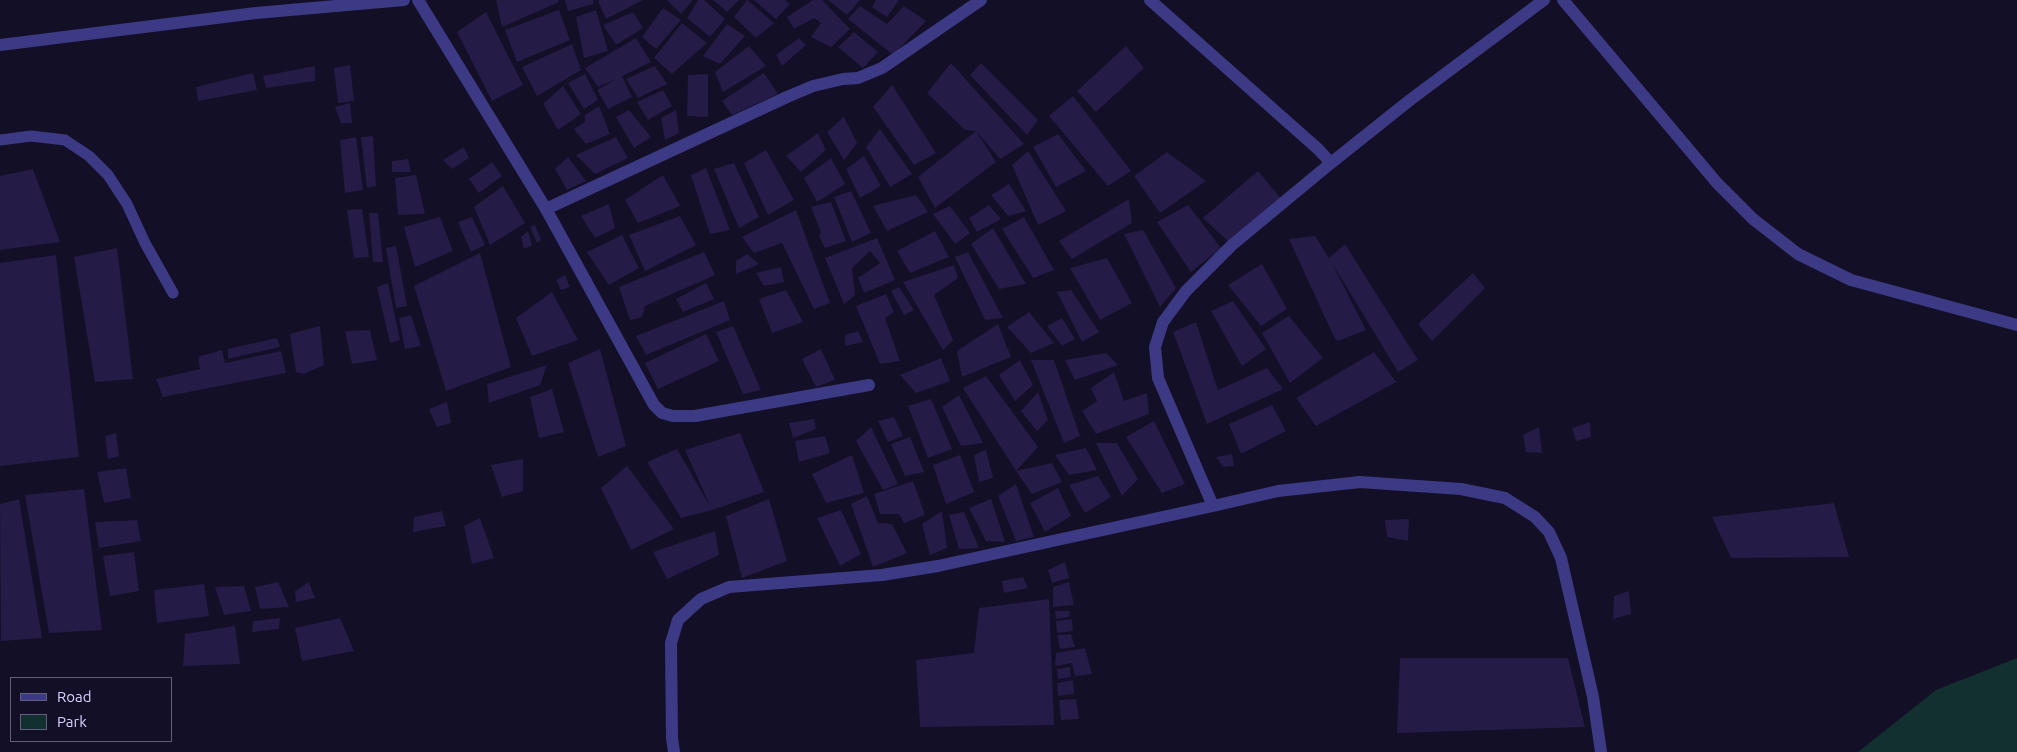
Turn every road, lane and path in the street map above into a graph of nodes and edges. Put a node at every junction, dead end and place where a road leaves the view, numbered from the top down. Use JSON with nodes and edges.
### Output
{"nodes":[{"id":1,"x":404,"y":0,"type":"edge"},
{"id":2,"x":418,"y":0,"type":"edge"},
{"id":3,"x":980,"y":0,"type":"edge"},
{"id":4,"x":1544,"y":0,"type":"edge"},
{"id":5,"x":1563,"y":0,"type":"edge"},
{"id":6,"x":1155,"y":2,"type":"edge"},
{"id":7,"x":0,"y":45,"type":"edge"},
{"id":8,"x":0,"y":140,"type":"edge"},
{"id":9,"x":1332,"y":163,"type":"junction"},
{"id":10,"x":546,"y":209,"type":"junction"},
{"id":11,"x":173,"y":293,"type":"dead end"},
{"id":12,"x":2017,"y":325,"type":"edge"},
{"id":13,"x":869,"y":385,"type":"dead end"},
{"id":14,"x":1213,"y":506,"type":"junction"},
{"id":15,"x":674,"y":752,"type":"edge"},
{"id":16,"x":1601,"y":752,"type":"edge"}],
"edges":[{"from":1,"to":7,"type":"street"},
{"from":2,"to":10,"type":"street"},
{"from":3,"to":10,"type":"street"},
{"from":4,"to":9,"type":"street"},
{"from":5,"to":12,"type":"street"},
{"from":6,"to":9,"type":"street"},
{"from":8,"to":11,"type":"lane"},
{"from":9,"to":14,"type":"street"},
{"from":10,"to":13,"type":"street"},
{"from":14,"to":15,"type":"street"},
{"from":14,"to":16,"type":"street"}]}
